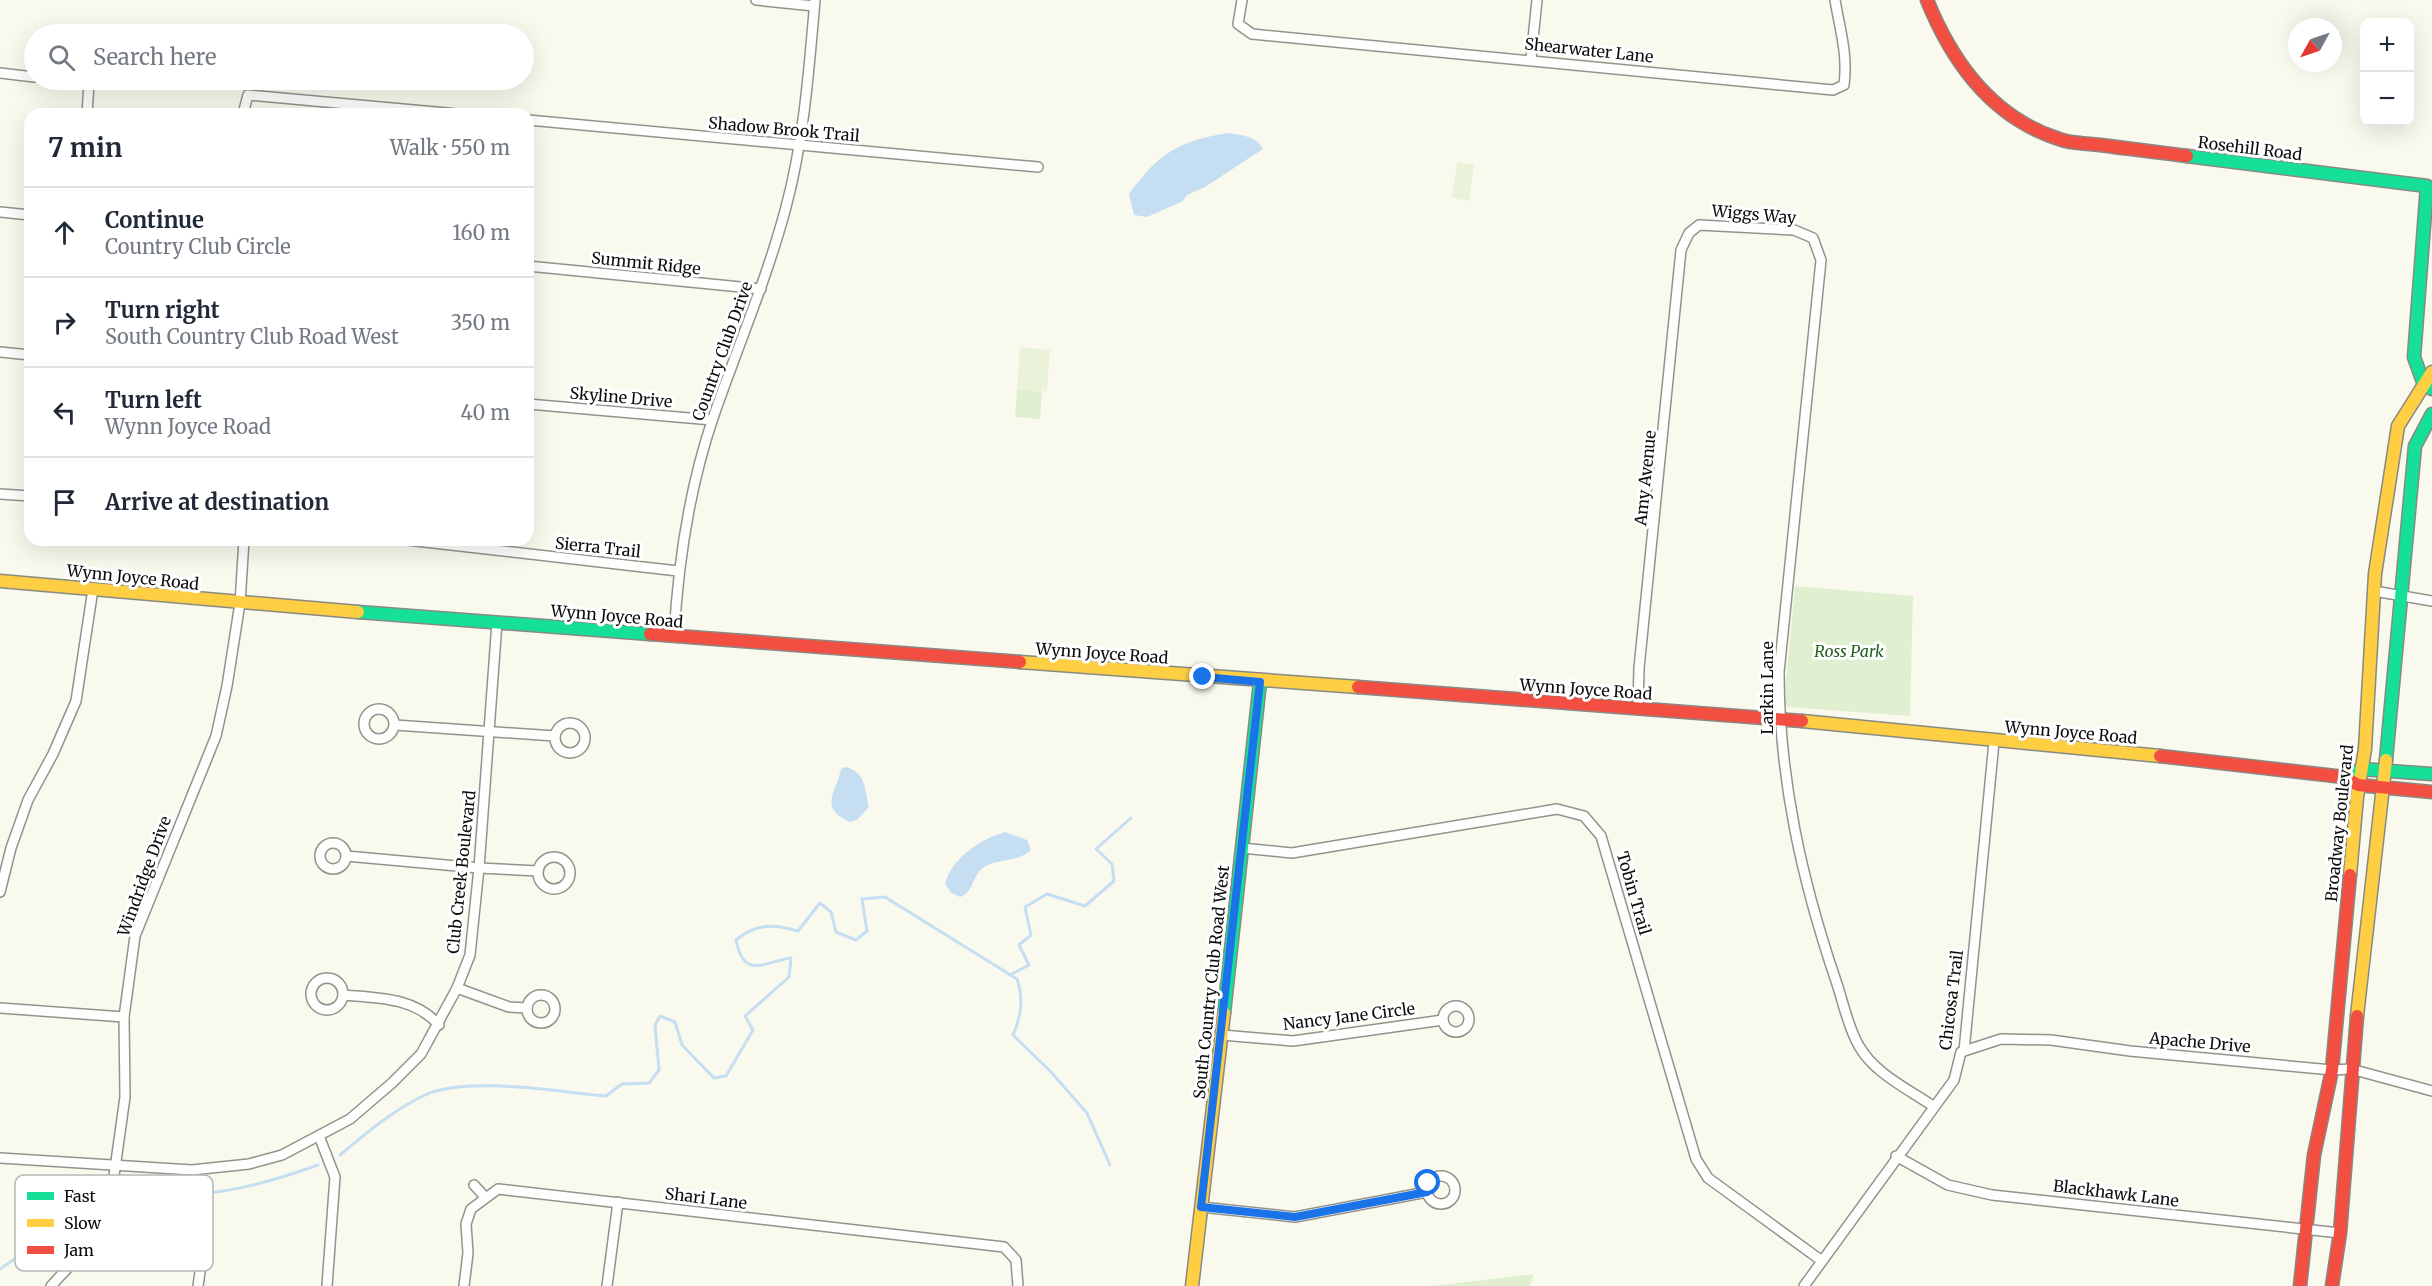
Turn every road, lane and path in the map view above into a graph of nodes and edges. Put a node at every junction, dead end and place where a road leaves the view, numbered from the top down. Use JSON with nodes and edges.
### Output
{"nodes":[{"id":1,"x":756,"y":0,"type":"edge"},
{"id":2,"x":1242,"y":0,"type":"edge"},
{"id":3,"x":1537,"y":0,"type":"edge"},
{"id":4,"x":1835,"y":0,"type":"edge"},
{"id":5,"x":1927,"y":0,"type":"edge"},
{"id":6,"x":814,"y":3,"type":"edge"},
{"id":7,"x":1531,"y":59,"type":"junction"},
{"id":8,"x":0,"y":74,"type":"edge"},
{"id":9,"x":24,"y":76,"type":"edge"},
{"id":10,"x":89,"y":90,"type":"edge"},
{"id":11,"x":87,"y":108,"type":"edge"},
{"id":12,"x":245,"y":108,"type":"edge"},
{"id":13,"x":392,"y":108,"type":"edge"},
{"id":14,"x":534,"y":121,"type":"edge"},
{"id":15,"x":798,"y":145,"type":"junction"},
{"id":16,"x":1038,"y":167,"type":"dead end"},
{"id":17,"x":2430,"y":186,"type":"edge"},
{"id":18,"x":0,"y":212,"type":"edge"},
{"id":19,"x":24,"y":214,"type":"edge"},
{"id":20,"x":1681,"y":250,"type":"joint"},
{"id":21,"x":1821,"y":260,"type":"joint"},
{"id":22,"x":534,"y":267,"type":"edge"},
{"id":23,"x":761,"y":289,"type":"junction"},
{"id":24,"x":0,"y":352,"type":"edge"},
{"id":25,"x":24,"y":354,"type":"edge"},
{"id":26,"x":2432,"y":372,"type":"edge"},
{"id":27,"x":2427,"y":386,"type":"edge"},
{"id":28,"x":534,"y":405,"type":"edge"},
{"id":29,"x":2432,"y":414,"type":"edge"},
{"id":30,"x":712,"y":420,"type":"junction"},
{"id":31,"x":0,"y":494,"type":"edge"},
{"id":32,"x":24,"y":496,"type":"edge"},
{"id":33,"x":244,"y":546,"type":"edge"},
{"id":34,"x":459,"y":546,"type":"edge"},
{"id":35,"x":678,"y":571,"type":"junction"},
{"id":36,"x":0,"y":581,"type":"edge"},
{"id":37,"x":93,"y":589,"type":"junction"},
{"id":38,"x":2374,"y":591,"type":"junction"},
{"id":39,"x":2400,"y":597,"type":"junction"},
{"id":40,"x":2432,"y":601,"type":"edge"},
{"id":41,"x":240,"y":603,"type":"junction"},
{"id":42,"x":496,"y":622,"type":"junction"},
{"id":43,"x":674,"y":637,"type":"junction"},
{"id":44,"x":1260,"y":682,"type":"junction"},
{"id":45,"x":1638,"y":709,"type":"junction"},
{"id":46,"x":1779,"y":719,"type":"junction"},
{"id":47,"x":395,"y":725,"type":"dead end"},
{"id":48,"x":489,"y":729,"type":"junction"},
{"id":49,"x":555,"y":735,"type":"dead end"},
{"id":50,"x":1994,"y":742,"type":"junction"},
{"id":51,"x":2361,"y":769,"type":"junction"},
{"id":52,"x":2385,"y":771,"type":"junction"},
{"id":53,"x":2432,"y":774,"type":"edge"},
{"id":54,"x":2344,"y":777,"type":"junction"},
{"id":55,"x":2358,"y":786,"type":"junction"},
{"id":56,"x":2382,"y":789,"type":"junction"},
{"id":57,"x":2432,"y":792,"type":"edge"},
{"id":58,"x":1242,"y":848,"type":"junction"},
{"id":59,"x":346,"y":856,"type":"dead end"},
{"id":60,"x":479,"y":868,"type":"junction"},
{"id":61,"x":538,"y":871,"type":"dead end"},
{"id":62,"x":0,"y":892,"type":"edge"},
{"id":63,"x":2346,"y":910,"type":"junction"},
{"id":64,"x":2368,"y":913,"type":"junction"},
{"id":65,"x":458,"y":988,"type":"junction"},
{"id":66,"x":344,"y":995,"type":"dead end"},
{"id":67,"x":0,"y":1008,"type":"edge"},
{"id":68,"x":527,"y":1008,"type":"dead end"},
{"id":69,"x":124,"y":1017,"type":"junction"},
{"id":70,"x":1443,"y":1020,"type":"dead end"},
{"id":71,"x":438,"y":1025,"type":"junction"},
{"id":72,"x":1222,"y":1035,"type":"junction"},
{"id":73,"x":1964,"y":1051,"type":"junction"},
{"id":74,"x":2351,"y":1069,"type":"junction"},
{"id":75,"x":2332,"y":1070,"type":"junction"},
{"id":76,"x":2432,"y":1092,"type":"edge"},
{"id":77,"x":1933,"y":1106,"type":"junction"},
{"id":78,"x":319,"y":1136,"type":"junction"},
{"id":79,"x":1896,"y":1156,"type":"junction"},
{"id":80,"x":0,"y":1158,"type":"edge"},
{"id":81,"x":113,"y":1166,"type":"junction"},
{"id":82,"x":113,"y":1175,"type":"edge"},
{"id":83,"x":474,"y":1185,"type":"dead end"},
{"id":84,"x":1427,"y":1192,"type":"dead end"},
{"id":85,"x":485,"y":1197,"type":"junction"},
{"id":86,"x":618,"y":1202,"type":"junction"},
{"id":87,"x":1201,"y":1207,"type":"junction"},
{"id":88,"x":2306,"y":1229,"type":"junction"},
{"id":89,"x":2340,"y":1233,"type":"junction"},
{"id":90,"x":1822,"y":1261,"type":"junction"},
{"id":91,"x":65,"y":1271,"type":"edge"},
{"id":92,"x":200,"y":1271,"type":"edge"},
{"id":93,"x":51,"y":1286,"type":"edge"},
{"id":94,"x":198,"y":1286,"type":"edge"},
{"id":95,"x":327,"y":1286,"type":"edge"},
{"id":96,"x":464,"y":1286,"type":"edge"},
{"id":97,"x":607,"y":1286,"type":"edge"},
{"id":98,"x":1018,"y":1286,"type":"edge"},
{"id":99,"x":1192,"y":1286,"type":"edge"},
{"id":100,"x":1804,"y":1286,"type":"edge"},
{"id":101,"x":2300,"y":1286,"type":"edge"},
{"id":102,"x":2332,"y":1286,"type":"edge"}],
"edges":[{"from":1,"to":6,"type":"street"},
{"from":2,"to":7,"type":"street","name":"Shearwater Lane"},
{"from":3,"to":7,"type":"street"},
{"from":4,"to":7,"type":"street","name":"Shearwater Lane"},
{"from":5,"to":17,"type":"street","name":"Rosehill Road"},
{"from":6,"to":15,"type":"street","name":"Country Club Drive"},
{"from":8,"to":9,"type":"street"},
{"from":10,"to":11,"type":"street"},
{"from":12,"to":13,"type":"street"},
{"from":14,"to":15,"type":"street","name":"Shadow Brook Trail"},
{"from":15,"to":16,"type":"street","name":"Shadow Brook Trail"},
{"from":15,"to":23,"type":"street","name":"Country Club Drive"},
{"from":17,"to":27,"type":"street","name":"Rosehill Road"},
{"from":18,"to":19,"type":"street"},
{"from":20,"to":21,"type":"street","name":"Wiggs Way"},
{"from":20,"to":45,"type":"street","name":"Amy Avenue"},
{"from":21,"to":46,"type":"street","name":"Larkin Lane"},
{"from":22,"to":23,"type":"street","name":"Summit Ridge"},
{"from":23,"to":30,"type":"street","name":"Country Club Drive"},
{"from":24,"to":25,"type":"street"},
{"from":26,"to":27,"type":"street","name":"Broadway Boulevard"},
{"from":27,"to":38,"type":"street","name":"Broadway Boulevard"},
{"from":28,"to":30,"type":"street","name":"Skyline Drive"},
{"from":29,"to":39,"type":"street"},
{"from":30,"to":35,"type":"street","name":"Country Club Drive"},
{"from":31,"to":32,"type":"street"},
{"from":33,"to":41,"type":"street","name":"Windridge Drive"},
{"from":34,"to":35,"type":"street","name":"Sierra Trail"},
{"from":35,"to":43,"type":"street","name":"Country Club Drive"},
{"from":36,"to":37,"type":"street","name":"Wynn Joyce Road"},
{"from":37,"to":41,"type":"street","name":"Wynn Joyce Road"},
{"from":37,"to":62,"type":"street"},
{"from":38,"to":39,"type":"street"},
{"from":38,"to":51,"type":"street","name":"Broadway Boulevard"},
{"from":39,"to":40,"type":"street"},
{"from":39,"to":52,"type":"street"},
{"from":41,"to":42,"type":"street","name":"Wynn Joyce Road"},
{"from":41,"to":69,"type":"street","name":"Windridge Drive"},
{"from":42,"to":43,"type":"street","name":"Wynn Joyce Road"},
{"from":42,"to":48,"type":"street","name":"Club Creek Boulevard"},
{"from":43,"to":44,"type":"street","name":"Wynn Joyce Road"},
{"from":44,"to":45,"type":"street","name":"Wynn Joyce Road"},
{"from":44,"to":58,"type":"street","name":"South Country Club Road West"},
{"from":45,"to":46,"type":"street","name":"Wynn Joyce Road"},
{"from":46,"to":50,"type":"street","name":"Wynn Joyce Road"},
{"from":46,"to":77,"type":"street","name":"Larkin Lane"},
{"from":47,"to":48,"type":"street"},
{"from":48,"to":49,"type":"street"},
{"from":48,"to":60,"type":"street","name":"Club Creek Boulevard"},
{"from":50,"to":54,"type":"street","name":"Wynn Joyce Road"},
{"from":50,"to":73,"type":"street","name":"Chicosa Trail"},
{"from":51,"to":52,"type":"street"},
{"from":51,"to":54,"type":"street"},
{"from":51,"to":55,"type":"street","name":"Broadway Boulevard"},
{"from":52,"to":53,"type":"street"},
{"from":52,"to":56,"type":"street"},
{"from":54,"to":55,"type":"street","name":"Wynn Joyce Road"},
{"from":55,"to":56,"type":"street","name":"Wynn Joyce Road"},
{"from":55,"to":63,"type":"street","name":"Broadway Boulevard"},
{"from":56,"to":57,"type":"street","name":"Wynn Joyce Road"},
{"from":56,"to":64,"type":"street"},
{"from":58,"to":72,"type":"street","name":"South Country Club Road West"},
{"from":58,"to":90,"type":"street","name":"Tobin Trail"},
{"from":59,"to":60,"type":"street"},
{"from":60,"to":61,"type":"street"},
{"from":60,"to":65,"type":"street","name":"Club Creek Boulevard"},
{"from":63,"to":64,"type":"street"},
{"from":63,"to":75,"type":"street","name":"Broadway Boulevard"},
{"from":64,"to":74,"type":"street"},
{"from":65,"to":68,"type":"street"},
{"from":65,"to":71,"type":"street","name":"Club Creek Boulevard"},
{"from":66,"to":71,"type":"street"},
{"from":67,"to":69,"type":"street"},
{"from":69,"to":81,"type":"street","name":"Windridge Drive"},
{"from":70,"to":72,"type":"street","name":"Nancy Jane Circle"},
{"from":71,"to":78,"type":"street","name":"Club Creek Boulevard"},
{"from":72,"to":87,"type":"street","name":"South Country Club Road West"},
{"from":73,"to":75,"type":"street","name":"Apache Drive"},
{"from":73,"to":77,"type":"street","name":"Chicosa Trail"},
{"from":74,"to":75,"type":"street","name":"Apache Drive"},
{"from":74,"to":76,"type":"street","name":"Apache Drive"},
{"from":74,"to":89,"type":"street"},
{"from":75,"to":88,"type":"street","name":"Broadway Boulevard"},
{"from":77,"to":79,"type":"street","name":"Chicosa Trail"},
{"from":78,"to":81,"type":"street","name":"Club Creek Boulevard"},
{"from":78,"to":95,"type":"street"},
{"from":79,"to":88,"type":"street","name":"Blackhawk Lane"},
{"from":79,"to":90,"type":"street","name":"Chicosa Trail"},
{"from":80,"to":81,"type":"street","name":"Club Creek Boulevard"},
{"from":81,"to":82,"type":"street","name":"Windridge Drive"},
{"from":83,"to":85,"type":"street"},
{"from":84,"to":87,"type":"street"},
{"from":85,"to":86,"type":"street","name":"Shari Lane"},
{"from":85,"to":96,"type":"street"},
{"from":86,"to":97,"type":"street"},
{"from":86,"to":98,"type":"street","name":"Shari Lane"},
{"from":87,"to":99,"type":"street","name":"South Country Club Road West"},
{"from":88,"to":89,"type":"street","name":"Blackhawk Lane"},
{"from":88,"to":101,"type":"street","name":"Broadway Boulevard"},
{"from":89,"to":102,"type":"street"},
{"from":90,"to":100,"type":"street","name":"Chicosa Trail"},
{"from":91,"to":93,"type":"street","name":"Windridge Drive"},
{"from":92,"to":94,"type":"street"}]}
